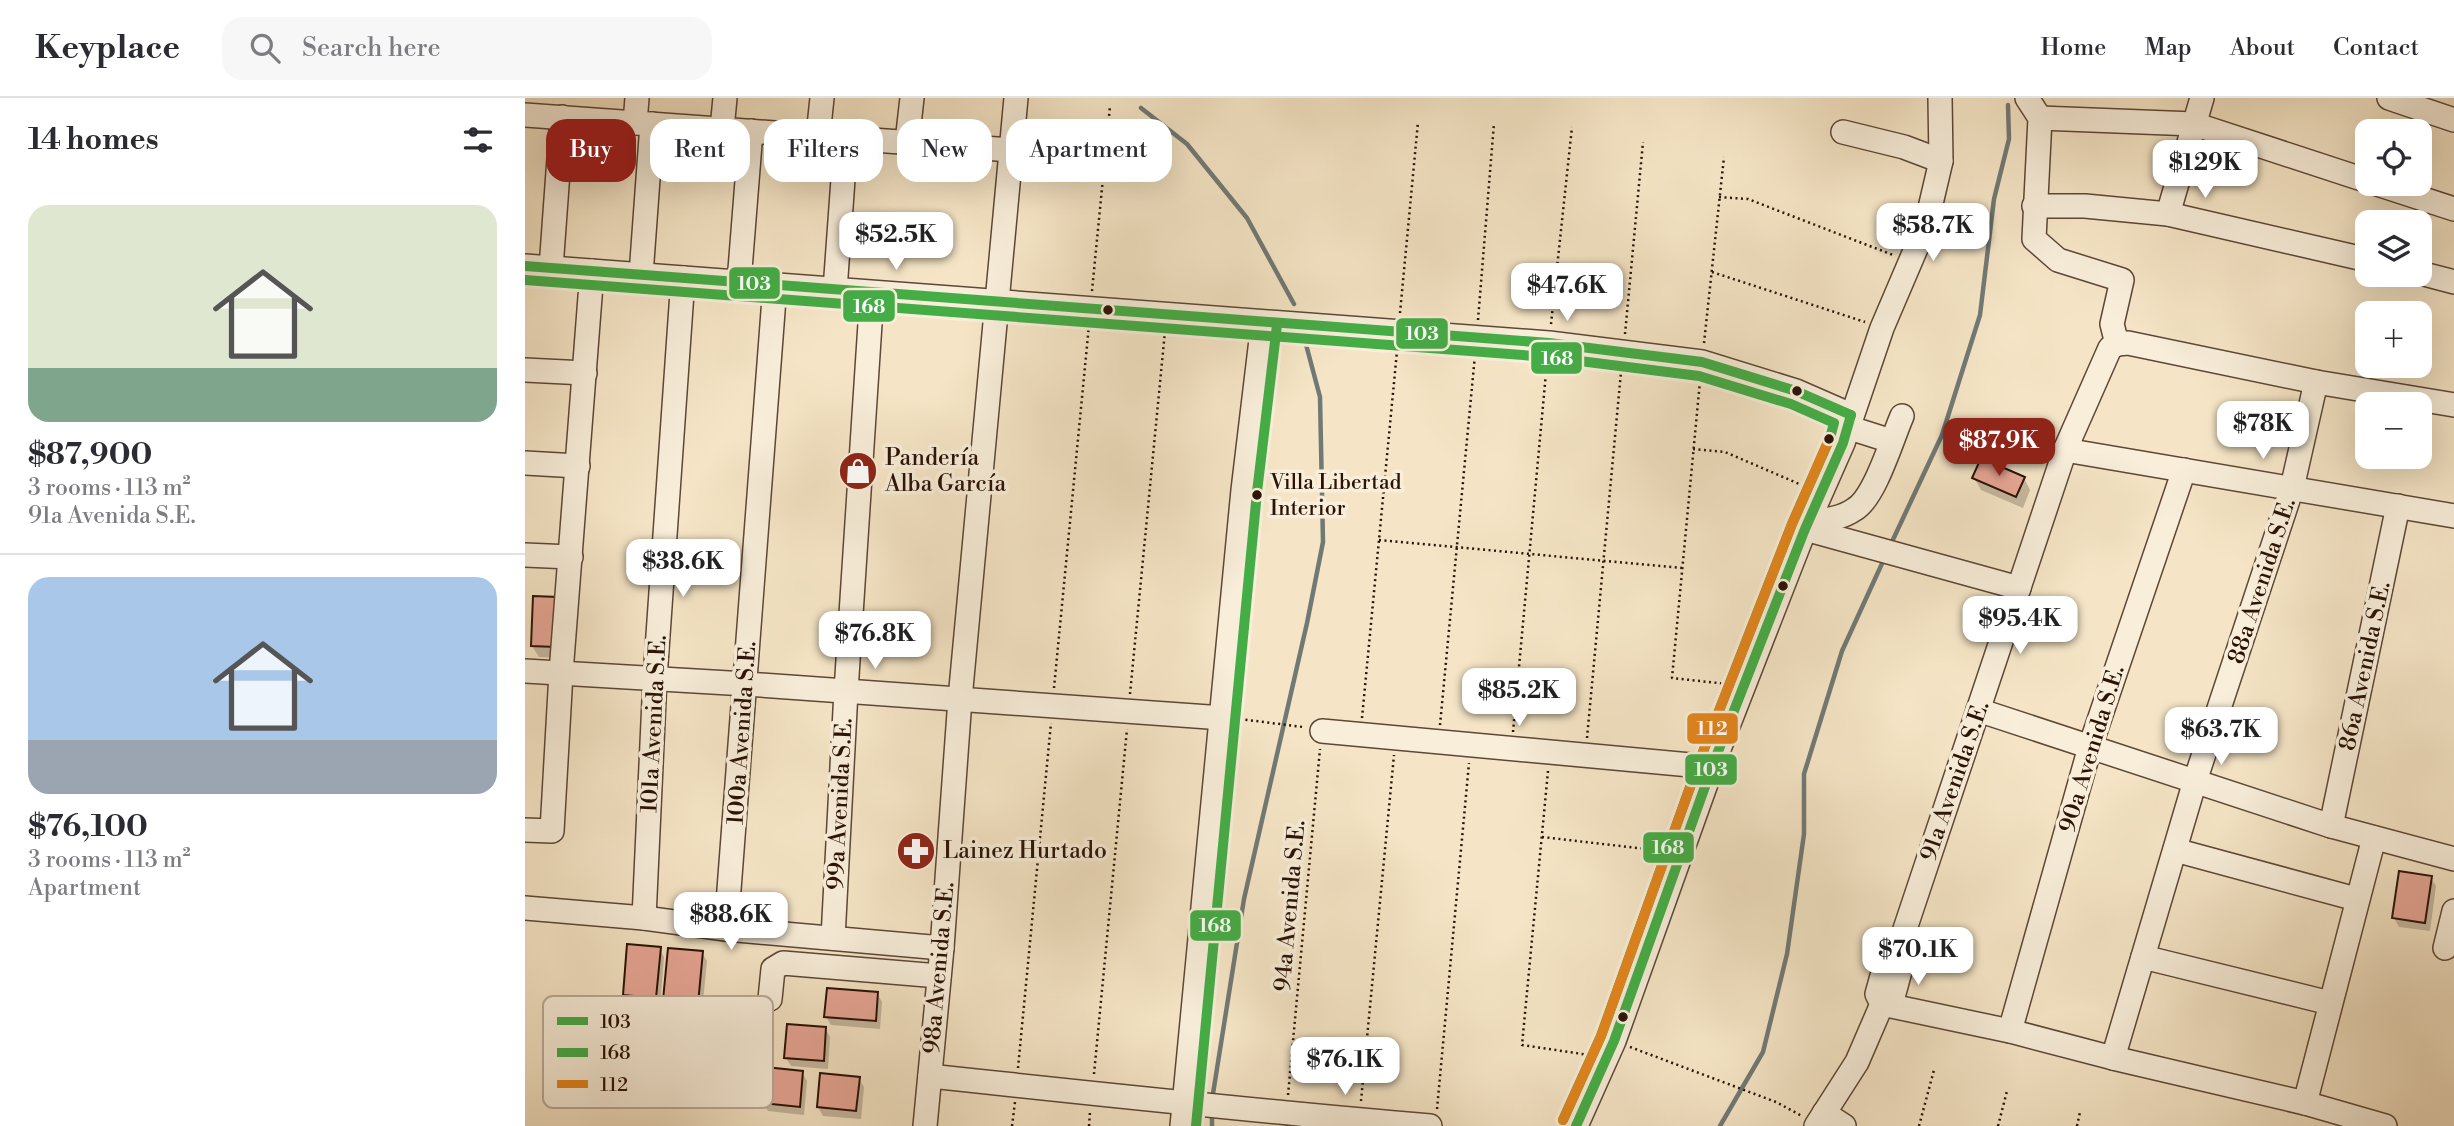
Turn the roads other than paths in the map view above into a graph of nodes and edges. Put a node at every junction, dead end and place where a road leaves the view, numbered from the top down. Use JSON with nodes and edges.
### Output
{"nodes":[{"id":1,"x":637,"y":98,"type":"edge"},
{"id":2,"x":725,"y":98,"type":"edge"},
{"id":3,"x":822,"y":98,"type":"edge"},
{"id":4,"x":912,"y":98,"type":"edge"},
{"id":5,"x":1016,"y":98,"type":"edge"},
{"id":6,"x":1940,"y":98,"type":"edge"},
{"id":7,"x":2027,"y":98,"type":"edge"},
{"id":8,"x":2202,"y":98,"type":"edge"},
{"id":9,"x":2389,"y":98,"type":"edge"},
{"id":10,"x":544,"y":111,"type":"edge"},
{"id":11,"x":2040,"y":118,"type":"junction"},
{"id":12,"x":723,"y":119,"type":"edge"},
{"id":13,"x":820,"y":119,"type":"edge"},
{"id":14,"x":910,"y":119,"type":"edge"},
{"id":15,"x":1014,"y":119,"type":"edge"},
{"id":16,"x":2454,"y":120,"type":"edge"},
{"id":17,"x":644,"y":123,"type":"junction"},
{"id":18,"x":650,"y":123,"type":"edge"},
{"id":19,"x":2194,"y":124,"type":"junction"},
{"id":20,"x":751,"y":131,"type":"joint"},
{"id":21,"x":764,"y":132,"type":"edge"},
{"id":22,"x":1843,"y":132,"type":"dead end"},
{"id":23,"x":1941,"y":161,"type":"junction"},
{"id":24,"x":2355,"y":177,"type":"edge"},
{"id":25,"x":843,"y":182,"type":"edge"},
{"id":26,"x":1008,"y":182,"type":"edge"},
{"id":27,"x":2414,"y":196,"type":"edge"},
{"id":28,"x":2034,"y":206,"type":"junction"},
{"id":29,"x":2454,"y":209,"type":"edge"},
{"id":30,"x":2168,"y":214,"type":"junction"},
{"id":31,"x":2355,"y":257,"type":"edge"},
{"id":32,"x":525,"y":266,"type":"edge"},
{"id":33,"x":551,"y":268,"type":"junction"},
{"id":34,"x":592,"y":271,"type":"junction"},
{"id":35,"x":641,"y":275,"type":"junction"},
{"id":36,"x":2432,"y":276,"type":"edge"},
{"id":37,"x":683,"y":278,"type":"junction"},
{"id":38,"x":740,"y":282,"type":"junction"},
{"id":39,"x":2454,"y":282,"type":"edge"},
{"id":40,"x":775,"y":285,"type":"junction"},
{"id":41,"x":835,"y":290,"type":"junction"},
{"id":42,"x":872,"y":293,"type":"junction"},
{"id":43,"x":996,"y":302,"type":"junction"},
{"id":44,"x":1263,"y":323,"type":"junction"},
{"id":45,"x":2117,"y":344,"type":"junction"},
{"id":46,"x":525,"y":370,"type":"edge"},
{"id":47,"x":585,"y":373,"type":"junction"},
{"id":48,"x":2316,"y":382,"type":"junction"},
{"id":49,"x":2454,"y":405,"type":"edge"},
{"id":50,"x":1902,"y":416,"type":"dead end"},
{"id":51,"x":1849,"y":421,"type":"junction"},
{"id":52,"x":1891,"y":441,"type":"junction"},
{"id":53,"x":2065,"y":450,"type":"junction"},
{"id":54,"x":525,"y":463,"type":"edge"},
{"id":55,"x":577,"y":466,"type":"junction"},
{"id":56,"x":2184,"y":470,"type":"junction"},
{"id":57,"x":2292,"y":488,"type":"junction"},
{"id":58,"x":2398,"y":506,"type":"junction"},
{"id":59,"x":2454,"y":516,"type":"edge"},
{"id":60,"x":1806,"y":526,"type":"junction"},
{"id":61,"x":525,"y":555,"type":"edge"},
{"id":62,"x":571,"y":557,"type":"junction"},
{"id":63,"x":2019,"y":588,"type":"junction"},
{"id":64,"x":525,"y":671,"type":"edge"},
{"id":65,"x":561,"y":673,"type":"junction"},
{"id":66,"x":655,"y":678,"type":"junction"},
{"id":67,"x":745,"y":684,"type":"junction"},
{"id":68,"x":846,"y":691,"type":"junction"},
{"id":69,"x":960,"y":699,"type":"junction"},
{"id":70,"x":1978,"y":710,"type":"junction"},
{"id":71,"x":1223,"y":718,"type":"junction"},
{"id":72,"x":1322,"y":731,"type":"road end"},
{"id":73,"x":2091,"y":747,"type":"junction"},
{"id":74,"x":1711,"y":767,"type":"junction"},
{"id":75,"x":2195,"y":781,"type":"junction"},
{"id":76,"x":2331,"y":826,"type":"junction"},
{"id":77,"x":525,"y":830,"type":"edge"},
{"id":78,"x":2374,"y":838,"type":"junction"},
{"id":79,"x":2175,"y":850,"type":"junction"},
{"id":80,"x":2454,"y":858,"type":"edge"},
{"id":81,"x":2356,"y":899,"type":"junction"},
{"id":82,"x":525,"y":908,"type":"edge"},
{"id":83,"x":2454,"y":911,"type":"edge"},
{"id":84,"x":644,"y":918,"type":"junction"},
{"id":85,"x":726,"y":929,"type":"junction"},
{"id":86,"x":833,"y":938,"type":"junction"},
{"id":87,"x":942,"y":947,"type":"junction"},
{"id":88,"x":2445,"y":948,"type":"dead end"},
{"id":89,"x":2143,"y":957,"type":"junction"},
{"id":90,"x":939,"y":976,"type":"junction"},
{"id":91,"x":770,"y":996,"type":"edge"},
{"id":92,"x":2330,"y":1003,"type":"junction"},
{"id":93,"x":1882,"y":1004,"type":"junction"},
{"id":94,"x":2010,"y":1031,"type":"junction"},
{"id":95,"x":2113,"y":1058,"type":"junction"},
{"id":96,"x":930,"y":1076,"type":"junction"},
{"id":97,"x":2305,"y":1103,"type":"junction"},
{"id":98,"x":1197,"y":1111,"type":"edge"},
{"id":99,"x":1433,"y":1119,"type":"edge"},
{"id":100,"x":1825,"y":1123,"type":"edge"},
{"id":101,"x":925,"y":1126,"type":"edge"},
{"id":102,"x":1576,"y":1126,"type":"edge"},
{"id":103,"x":2385,"y":1126,"type":"edge"}],
"edges":[{"from":1,"to":17,"type":"street"},
{"from":2,"to":12,"type":"street"},
{"from":3,"to":13,"type":"street"},
{"from":4,"to":14,"type":"street"},
{"from":5,"to":15,"type":"street","name":"98a Avenida S.E."},
{"from":6,"to":23,"type":"street"},
{"from":7,"to":11,"type":"street"},
{"from":8,"to":19,"type":"street"},
{"from":9,"to":16,"type":"street"},
{"from":10,"to":17,"type":"street"},
{"from":10,"to":33,"type":"street"},
{"from":11,"to":19,"type":"street"},
{"from":11,"to":28,"type":"street"},
{"from":17,"to":18,"type":"street"},
{"from":17,"to":35,"type":"street"},
{"from":19,"to":24,"type":"street"},
{"from":19,"to":30,"type":"street"},
{"from":20,"to":21,"type":"street"},
{"from":20,"to":38,"type":"street"},
{"from":22,"to":23,"type":"street"},
{"from":23,"to":51,"type":"street"},
{"from":25,"to":41,"type":"street"},
{"from":26,"to":43,"type":"street","name":"98a Avenida S.E."},
{"from":27,"to":29,"type":"street"},
{"from":28,"to":30,"type":"street"},
{"from":28,"to":45,"type":"street"},
{"from":30,"to":31,"type":"street"},
{"from":32,"to":33,"type":"street"},
{"from":33,"to":34,"type":"street"},
{"from":34,"to":35,"type":"street"},
{"from":34,"to":47,"type":"street"},
{"from":35,"to":37,"type":"street"},
{"from":36,"to":39,"type":"street"},
{"from":37,"to":38,"type":"street"},
{"from":37,"to":66,"type":"street","name":"101a Avenida S.E."},
{"from":38,"to":40,"type":"street"},
{"from":40,"to":41,"type":"street"},
{"from":40,"to":67,"type":"street","name":"100a Avenida S.E."},
{"from":41,"to":42,"type":"street"},
{"from":42,"to":43,"type":"street"},
{"from":42,"to":68,"type":"street","name":"99a Avenida S.E."},
{"from":43,"to":44,"type":"street"},
{"from":43,"to":69,"type":"street","name":"98a Avenida S.E."},
{"from":44,"to":51,"type":"street"},
{"from":44,"to":71,"type":"street"},
{"from":45,"to":48,"type":"street"},
{"from":45,"to":53,"type":"street","name":"91a Avenida S.E."},
{"from":46,"to":47,"type":"street"},
{"from":47,"to":55,"type":"street"},
{"from":48,"to":49,"type":"street"},
{"from":48,"to":57,"type":"street","name":"88a Avenida S.E."},
{"from":50,"to":52,"type":"street"},
{"from":51,"to":52,"type":"street"},
{"from":51,"to":60,"type":"street"},
{"from":52,"to":60,"type":"street"},
{"from":53,"to":56,"type":"street"},
{"from":53,"to":63,"type":"street","name":"91a Avenida S.E."},
{"from":54,"to":55,"type":"street"},
{"from":55,"to":62,"type":"street"},
{"from":56,"to":57,"type":"street"},
{"from":56,"to":73,"type":"street","name":"90a Avenida S.E."},
{"from":57,"to":58,"type":"street"},
{"from":57,"to":75,"type":"street","name":"88a Avenida S.E."},
{"from":58,"to":59,"type":"street"},
{"from":58,"to":76,"type":"street","name":"86a Avenida S.E."},
{"from":60,"to":63,"type":"street"},
{"from":60,"to":74,"type":"street"},
{"from":61,"to":62,"type":"street"},
{"from":62,"to":65,"type":"street"},
{"from":63,"to":70,"type":"street","name":"91a Avenida S.E."},
{"from":64,"to":65,"type":"street"},
{"from":65,"to":66,"type":"street"},
{"from":65,"to":77,"type":"street"},
{"from":66,"to":67,"type":"street"},
{"from":66,"to":84,"type":"street","name":"101a Avenida S.E."},
{"from":67,"to":68,"type":"street"},
{"from":67,"to":85,"type":"street","name":"100a Avenida S.E."},
{"from":68,"to":69,"type":"street"},
{"from":68,"to":86,"type":"street","name":"99a Avenida S.E."},
{"from":69,"to":71,"type":"street"},
{"from":69,"to":87,"type":"street","name":"98a Avenida S.E."},
{"from":70,"to":73,"type":"street"},
{"from":70,"to":93,"type":"street","name":"91a Avenida S.E."},
{"from":71,"to":98,"type":"street"},
{"from":72,"to":74,"type":"street"},
{"from":73,"to":75,"type":"street"},
{"from":73,"to":94,"type":"street","name":"90a Avenida S.E."},
{"from":74,"to":102,"type":"street"},
{"from":75,"to":76,"type":"street"},
{"from":75,"to":79,"type":"street","name":"88a Avenida S.E."},
{"from":76,"to":78,"type":"street"},
{"from":78,"to":80,"type":"street"},
{"from":78,"to":81,"type":"street"},
{"from":79,"to":81,"type":"street"},
{"from":79,"to":89,"type":"street","name":"88a Avenida S.E."},
{"from":81,"to":92,"type":"street"},
{"from":82,"to":84,"type":"street"},
{"from":83,"to":88,"type":"street"},
{"from":84,"to":85,"type":"street"},
{"from":85,"to":86,"type":"street"},
{"from":86,"to":87,"type":"street"},
{"from":87,"to":90,"type":"street","name":"98a Avenida S.E."},
{"from":89,"to":92,"type":"street"},
{"from":89,"to":95,"type":"street","name":"88a Avenida S.E."},
{"from":90,"to":91,"type":"street"},
{"from":90,"to":96,"type":"street","name":"98a Avenida S.E."},
{"from":92,"to":97,"type":"street"},
{"from":93,"to":94,"type":"street"},
{"from":93,"to":100,"type":"street","name":"91a Avenida S.E."},
{"from":94,"to":95,"type":"street"},
{"from":95,"to":97,"type":"street"},
{"from":96,"to":98,"type":"street"},
{"from":96,"to":101,"type":"street","name":"98a Avenida S.E."},
{"from":97,"to":103,"type":"street"},
{"from":98,"to":99,"type":"street"}]}
